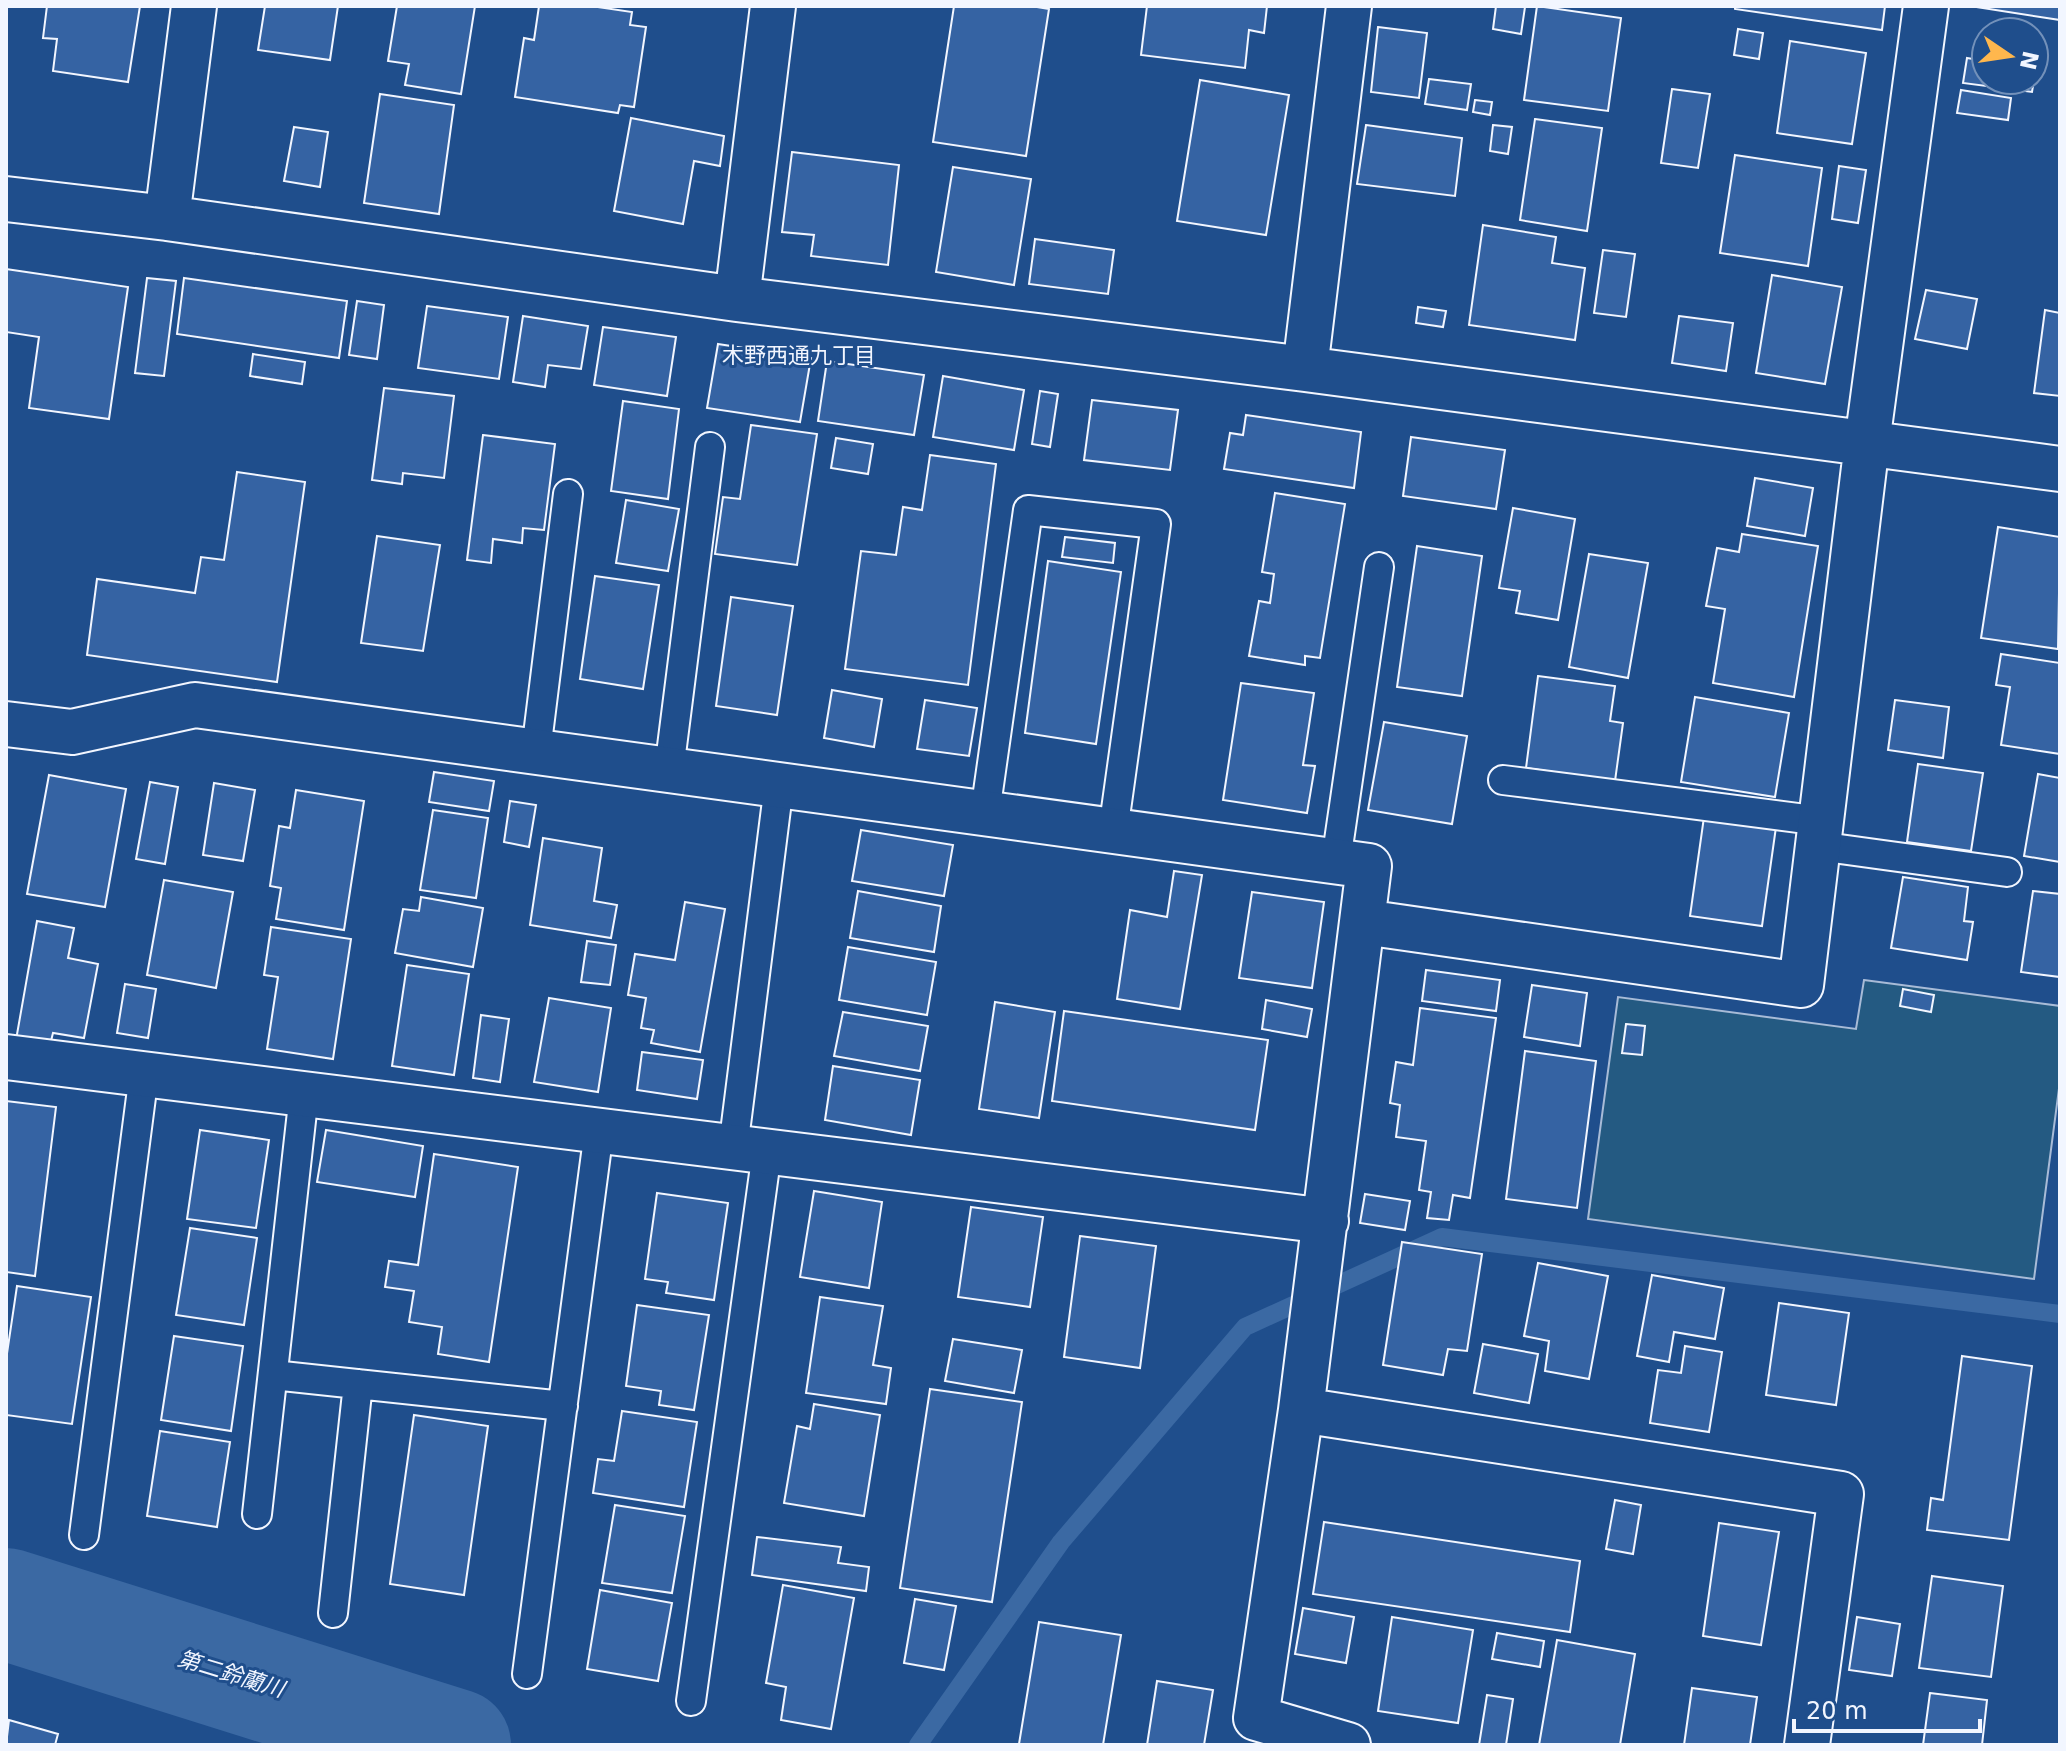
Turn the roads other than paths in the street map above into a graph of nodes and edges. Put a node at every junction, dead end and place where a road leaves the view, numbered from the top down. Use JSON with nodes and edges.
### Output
{"nodes":[{"id":1,"x":194,"y":6,"type":"edge"},
{"id":2,"x":773,"y":6,"type":"edge"},
{"id":3,"x":1349,"y":6,"type":"edge"},
{"id":4,"x":1926,"y":6,"type":"edge"},
{"id":5,"x":6,"y":199,"type":"edge"},
{"id":6,"x":167,"y":218,"type":"junction"},
{"id":7,"x":737,"y":299,"type":"junction"},
{"id":8,"x":1305,"y":369,"type":"junction"},
{"id":9,"x":1867,"y":443,"type":"junction"},
{"id":10,"x":710,"y":447,"type":"dead end"},
{"id":11,"x":2060,"y":469,"type":"edge"},
{"id":12,"x":568,"y":494,"type":"dead end"},
{"id":13,"x":1379,"y":567,"type":"dead end"},
{"id":14,"x":6,"y":724,"type":"edge"},
{"id":15,"x":536,"y":751,"type":"junction"},
{"id":16,"x":669,"y":770,"type":"junction"},
{"id":17,"x":1503,"y":780,"type":"dead end"},
{"id":18,"x":779,"y":785,"type":"junction"},
{"id":19,"x":985,"y":813,"type":"junction"},
{"id":20,"x":1113,"y":831,"type":"junction"},
{"id":21,"x":1819,"y":834,"type":"junction"},
{"id":22,"x":1336,"y":861,"type":"junction"},
{"id":23,"x":2007,"y":872,"type":"dead end"},
{"id":24,"x":1364,"y":922,"type":"junction"},
{"id":25,"x":6,"y":1057,"type":"edge"},
{"id":26,"x":144,"y":1074,"type":"junction"},
{"id":27,"x":304,"y":1094,"type":"junction"},
{"id":28,"x":599,"y":1131,"type":"junction"},
{"id":29,"x":750,"y":1150,"type":"junction"},
{"id":30,"x":1326,"y":1221,"type":"junction"},
{"id":31,"x":273,"y":1375,"type":"junction"},
{"id":32,"x":358,"y":1384,"type":"junction"},
{"id":33,"x":563,"y":1406,"type":"junction"},
{"id":34,"x":1301,"y":1410,"type":"junction"},
{"id":35,"x":257,"y":1514,"type":"dead end"},
{"id":36,"x":84,"y":1535,"type":"dead end"},
{"id":37,"x":333,"y":1613,"type":"dead end"},
{"id":38,"x":527,"y":1674,"type":"dead end"},
{"id":39,"x":691,"y":1701,"type":"dead end"},
{"id":40,"x":1348,"y":1745,"type":"edge"},
{"id":41,"x":1807,"y":1745,"type":"edge"}],
"edges":[{"from":1,"to":6,"type":"street"},
{"from":2,"to":7,"type":"street"},
{"from":3,"to":8,"type":"street"},
{"from":4,"to":9,"type":"street"},
{"from":5,"to":6,"type":"street"},
{"from":6,"to":7,"type":"street"},
{"from":7,"to":8,"type":"street"},
{"from":8,"to":9,"type":"street"},
{"from":9,"to":11,"type":"street"},
{"from":9,"to":21,"type":"street"},
{"from":10,"to":16,"type":"lane"},
{"from":12,"to":15,"type":"lane"},
{"from":13,"to":22,"type":"lane"},
{"from":14,"to":15,"type":"street"},
{"from":15,"to":16,"type":"street"},
{"from":16,"to":18,"type":"street"},
{"from":17,"to":21,"type":"lane"},
{"from":18,"to":19,"type":"street"},
{"from":18,"to":29,"type":"lane"},
{"from":19,"to":20,"type":"street"},
{"from":19,"to":20,"type":"lane"},
{"from":20,"to":22,"type":"street"},
{"from":21,"to":23,"type":"lane"},
{"from":21,"to":24,"type":"street"},
{"from":22,"to":24,"type":"street"},
{"from":24,"to":30,"type":"street"},
{"from":25,"to":26,"type":"street"},
{"from":26,"to":27,"type":"street"},
{"from":26,"to":36,"type":"lane"},
{"from":27,"to":28,"type":"street"},
{"from":27,"to":31,"type":"lane"},
{"from":28,"to":29,"type":"street"},
{"from":28,"to":33,"type":"lane"},
{"from":29,"to":30,"type":"street"},
{"from":29,"to":39,"type":"lane"},
{"from":30,"to":34,"type":"street"},
{"from":31,"to":32,"type":"lane"},
{"from":31,"to":35,"type":"lane"},
{"from":32,"to":33,"type":"lane"},
{"from":32,"to":37,"type":"lane"},
{"from":33,"to":38,"type":"lane"},
{"from":34,"to":40,"type":"street"},
{"from":34,"to":41,"type":"street"}]}
